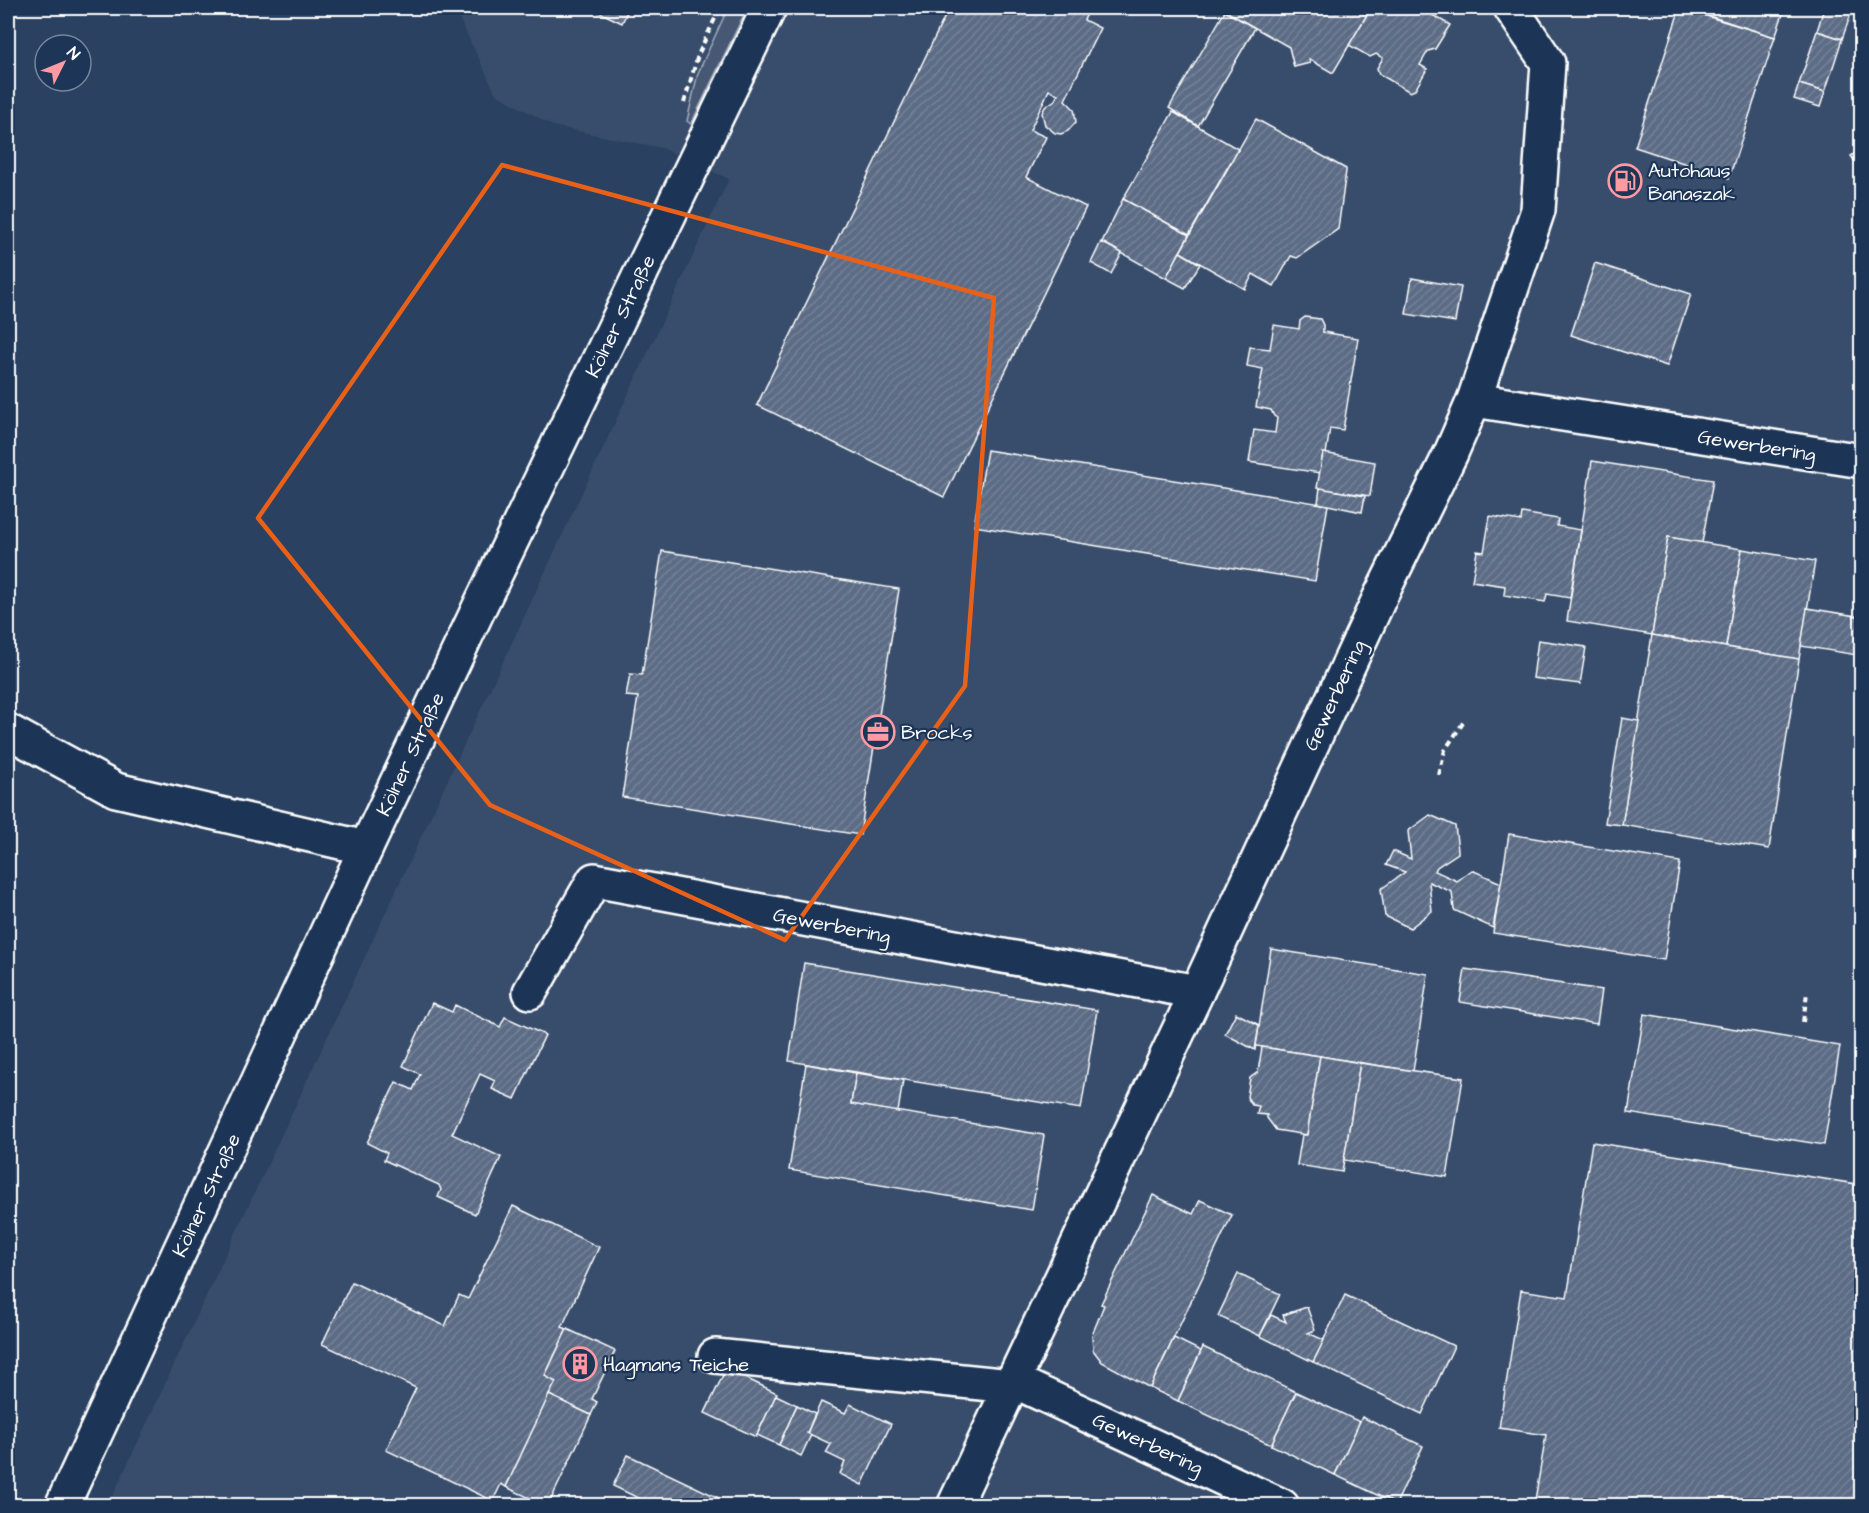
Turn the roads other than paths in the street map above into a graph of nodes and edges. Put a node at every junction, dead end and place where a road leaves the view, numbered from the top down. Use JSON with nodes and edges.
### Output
{"nodes":[{"id":1,"x":769,"y":8,"type":"edge"},
{"id":2,"x":1511,"y":8,"type":"edge"},
{"id":3,"x":1474,"y":400,"type":"junction"},
{"id":4,"x":1862,"y":461,"type":"edge"},
{"id":5,"x":8,"y":731,"type":"edge"},
{"id":6,"x":366,"y":848,"type":"junction"},
{"id":7,"x":530,"y":992,"type":"dead end"},
{"id":8,"x":1197,"y":992,"type":"junction"},
{"id":9,"x":715,"y":1356,"type":"dead end"},
{"id":10,"x":1013,"y":1383,"type":"junction"},
{"id":11,"x":62,"y":1506,"type":"edge"},
{"id":12,"x":954,"y":1506,"type":"edge"},
{"id":13,"x":1282,"y":1506,"type":"edge"}],
"edges":[{"from":1,"to":6,"type":"street","name":"Kölner Straße"},
{"from":2,"to":3,"type":"street","name":"Gewerbering"},
{"from":3,"to":4,"type":"street","name":"Gewerbering"},
{"from":3,"to":8,"type":"street","name":"Gewerbering"},
{"from":5,"to":6,"type":"street"},
{"from":6,"to":11,"type":"street","name":"Kölner Straße"},
{"from":7,"to":8,"type":"street","name":"Gewerbering"},
{"from":8,"to":10,"type":"street","name":"Gewerbering"},
{"from":9,"to":10,"type":"street"},
{"from":10,"to":12,"type":"street","name":"Gewerbering"},
{"from":10,"to":13,"type":"street","name":"Gewerbering"}]}
